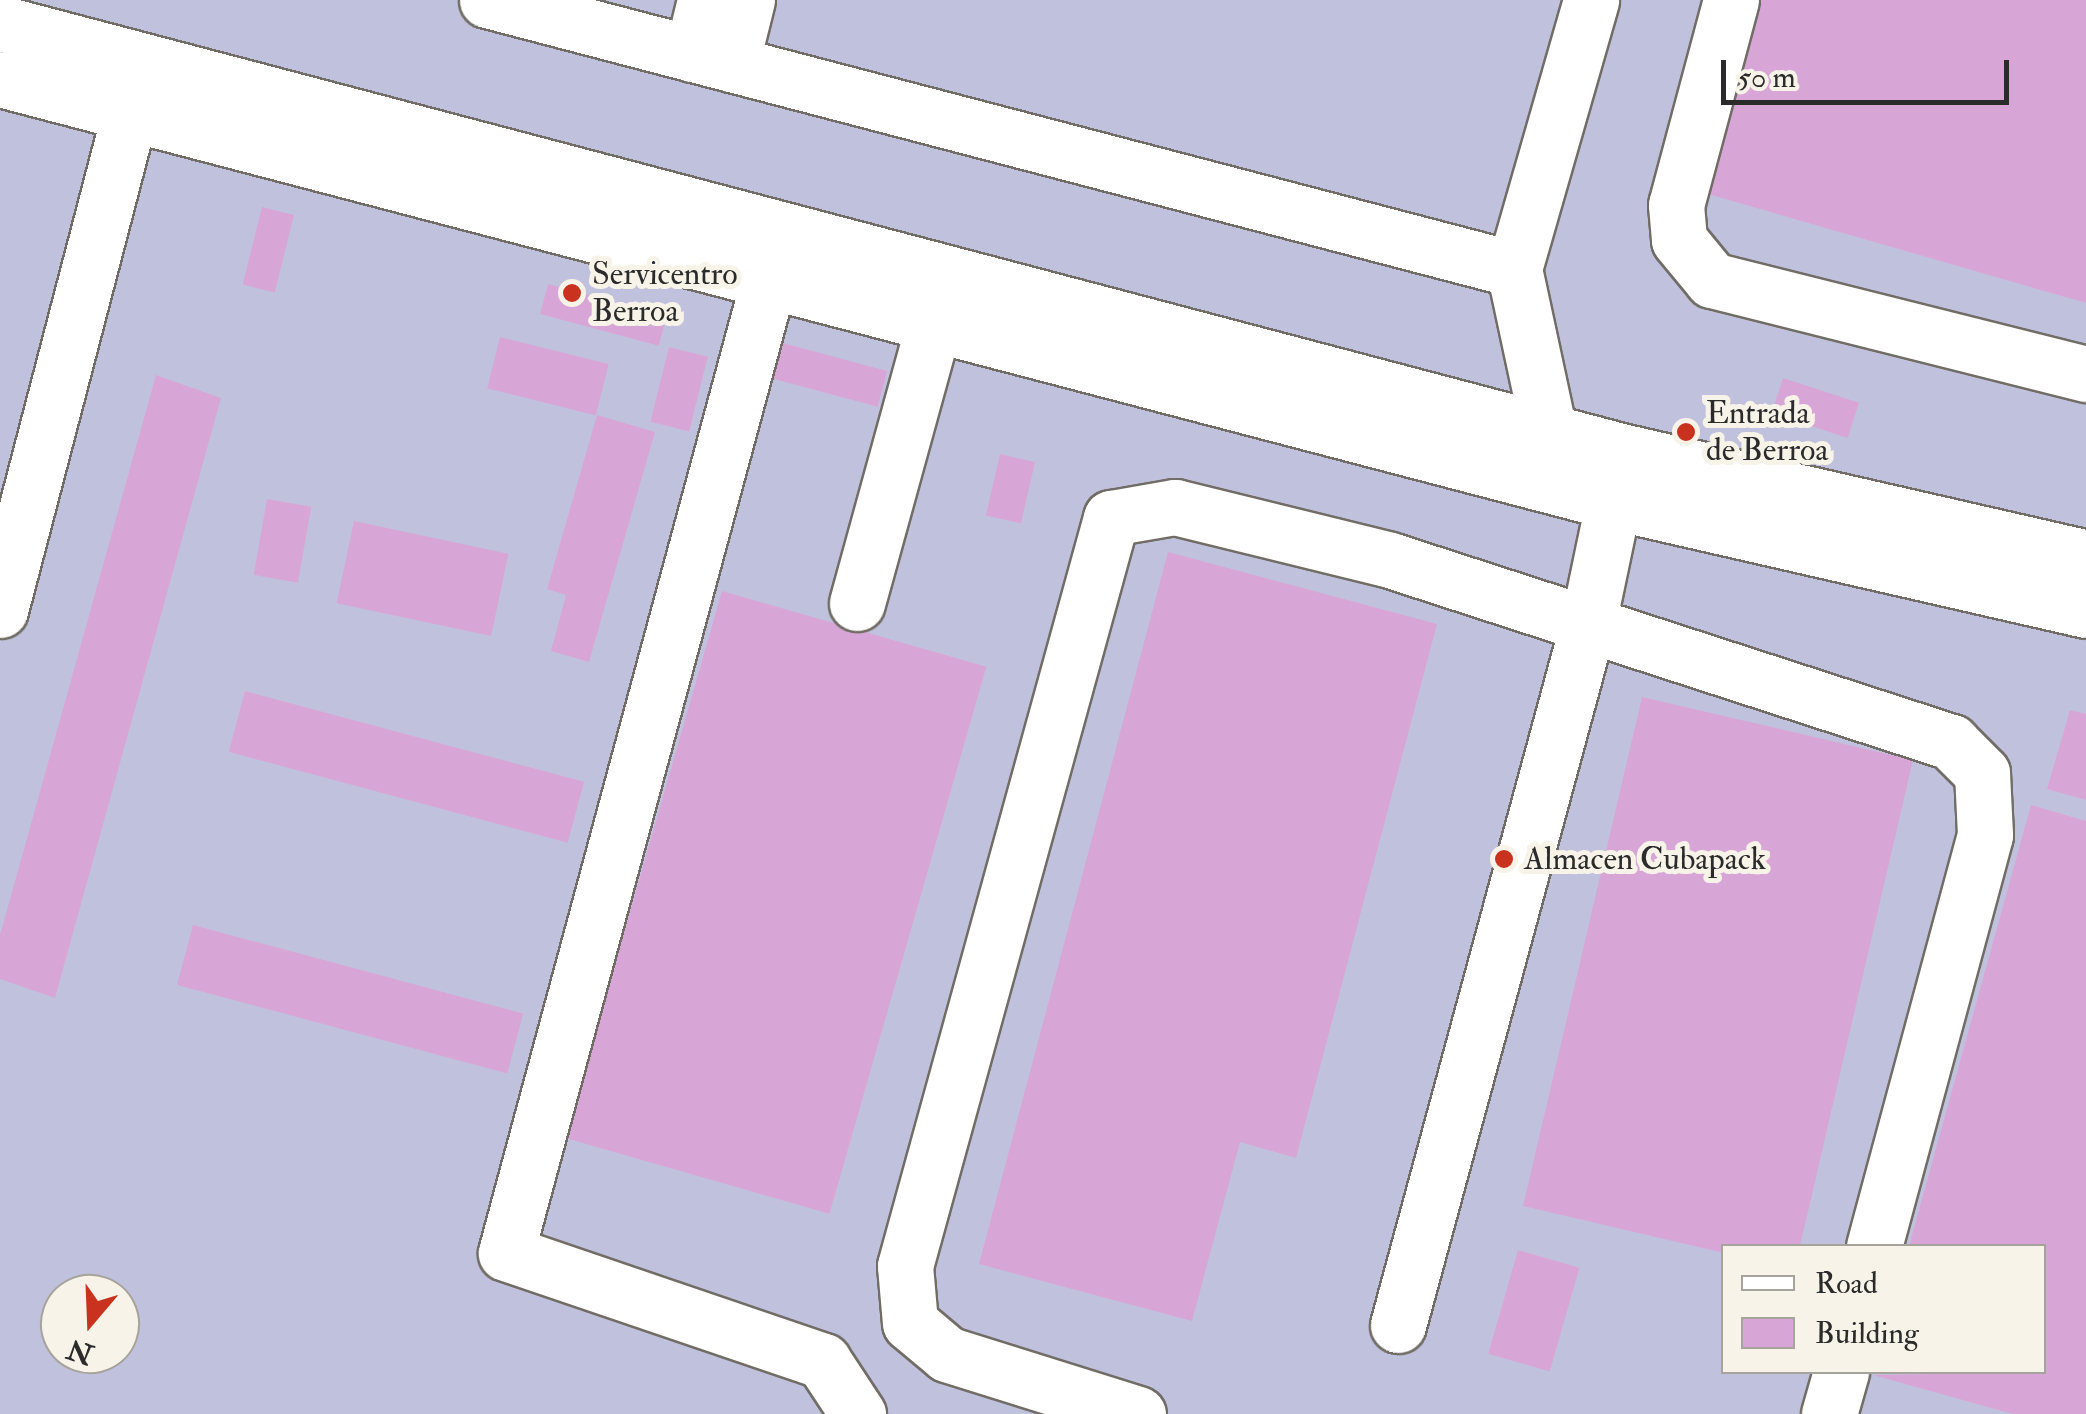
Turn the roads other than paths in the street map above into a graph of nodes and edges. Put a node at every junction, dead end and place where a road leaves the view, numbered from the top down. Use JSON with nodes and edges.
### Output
{"nodes":[{"id":1,"x":487,"y":0,"type":"edge"},
{"id":2,"x":706,"y":0,"type":"edge"},
{"id":3,"x":748,"y":0,"type":"edge"},
{"id":4,"x":1590,"y":0,"type":"edge"},
{"id":5,"x":1731,"y":0,"type":"edge"},
{"id":6,"x":0,"y":23,"type":"edge"},
{"id":7,"x":711,"y":59,"type":"junction"},
{"id":8,"x":142,"y":60,"type":"junction"},
{"id":9,"x":0,"y":80,"type":"edge"},
{"id":10,"x":133,"y":113,"type":"junction"},
{"id":11,"x":506,"y":182,"type":"junction"},
{"id":12,"x":776,"y":254,"type":"junction"},
{"id":13,"x":1514,"y":269,"type":"junction"},
{"id":14,"x":934,"y":324,"type":"junction"},
{"id":15,"x":2086,"y":374,"type":"edge"},
{"id":16,"x":1542,"y":456,"type":"junction"},
{"id":17,"x":1617,"y":477,"type":"junction"},
{"id":18,"x":2086,"y":558,"type":"edge"},
{"id":19,"x":857,"y":603,"type":"dead end"},
{"id":20,"x":0,"y":610,"type":"edge"},
{"id":21,"x":2086,"y":610,"type":"edge"},
{"id":22,"x":1587,"y":628,"type":"junction"},
{"id":23,"x":1875,"y":1244,"type":"edge"},
{"id":24,"x":1398,"y":1324,"type":"dead end"},
{"id":25,"x":1840,"y":1374,"type":"edge"},
{"id":26,"x":858,"y":1414,"type":"edge"},
{"id":27,"x":1138,"y":1414,"type":"edge"},
{"id":28,"x":1830,"y":1414,"type":"edge"}],
"edges":[{"from":1,"to":7,"type":"street"},
{"from":2,"to":7,"type":"street"},
{"from":3,"to":7,"type":"street"},
{"from":4,"to":13,"type":"street"},
{"from":5,"to":15,"type":"street"},
{"from":6,"to":8,"type":"street"},
{"from":7,"to":13,"type":"street"},
{"from":8,"to":10,"type":"street"},
{"from":8,"to":11,"type":"street"},
{"from":9,"to":10,"type":"street"},
{"from":10,"to":11,"type":"street"},
{"from":10,"to":20,"type":"street"},
{"from":11,"to":12,"type":"street"},
{"from":12,"to":14,"type":"street"},
{"from":12,"to":16,"type":"street"},
{"from":12,"to":26,"type":"street"},
{"from":13,"to":16,"type":"street"},
{"from":14,"to":16,"type":"street"},
{"from":14,"to":19,"type":"street"},
{"from":16,"to":17,"type":"street"},
{"from":17,"to":18,"type":"street"},
{"from":17,"to":21,"type":"street"},
{"from":17,"to":22,"type":"street"},
{"from":22,"to":23,"type":"street"},
{"from":22,"to":24,"type":"street"},
{"from":22,"to":27,"type":"street"},
{"from":25,"to":28,"type":"street"}]}
